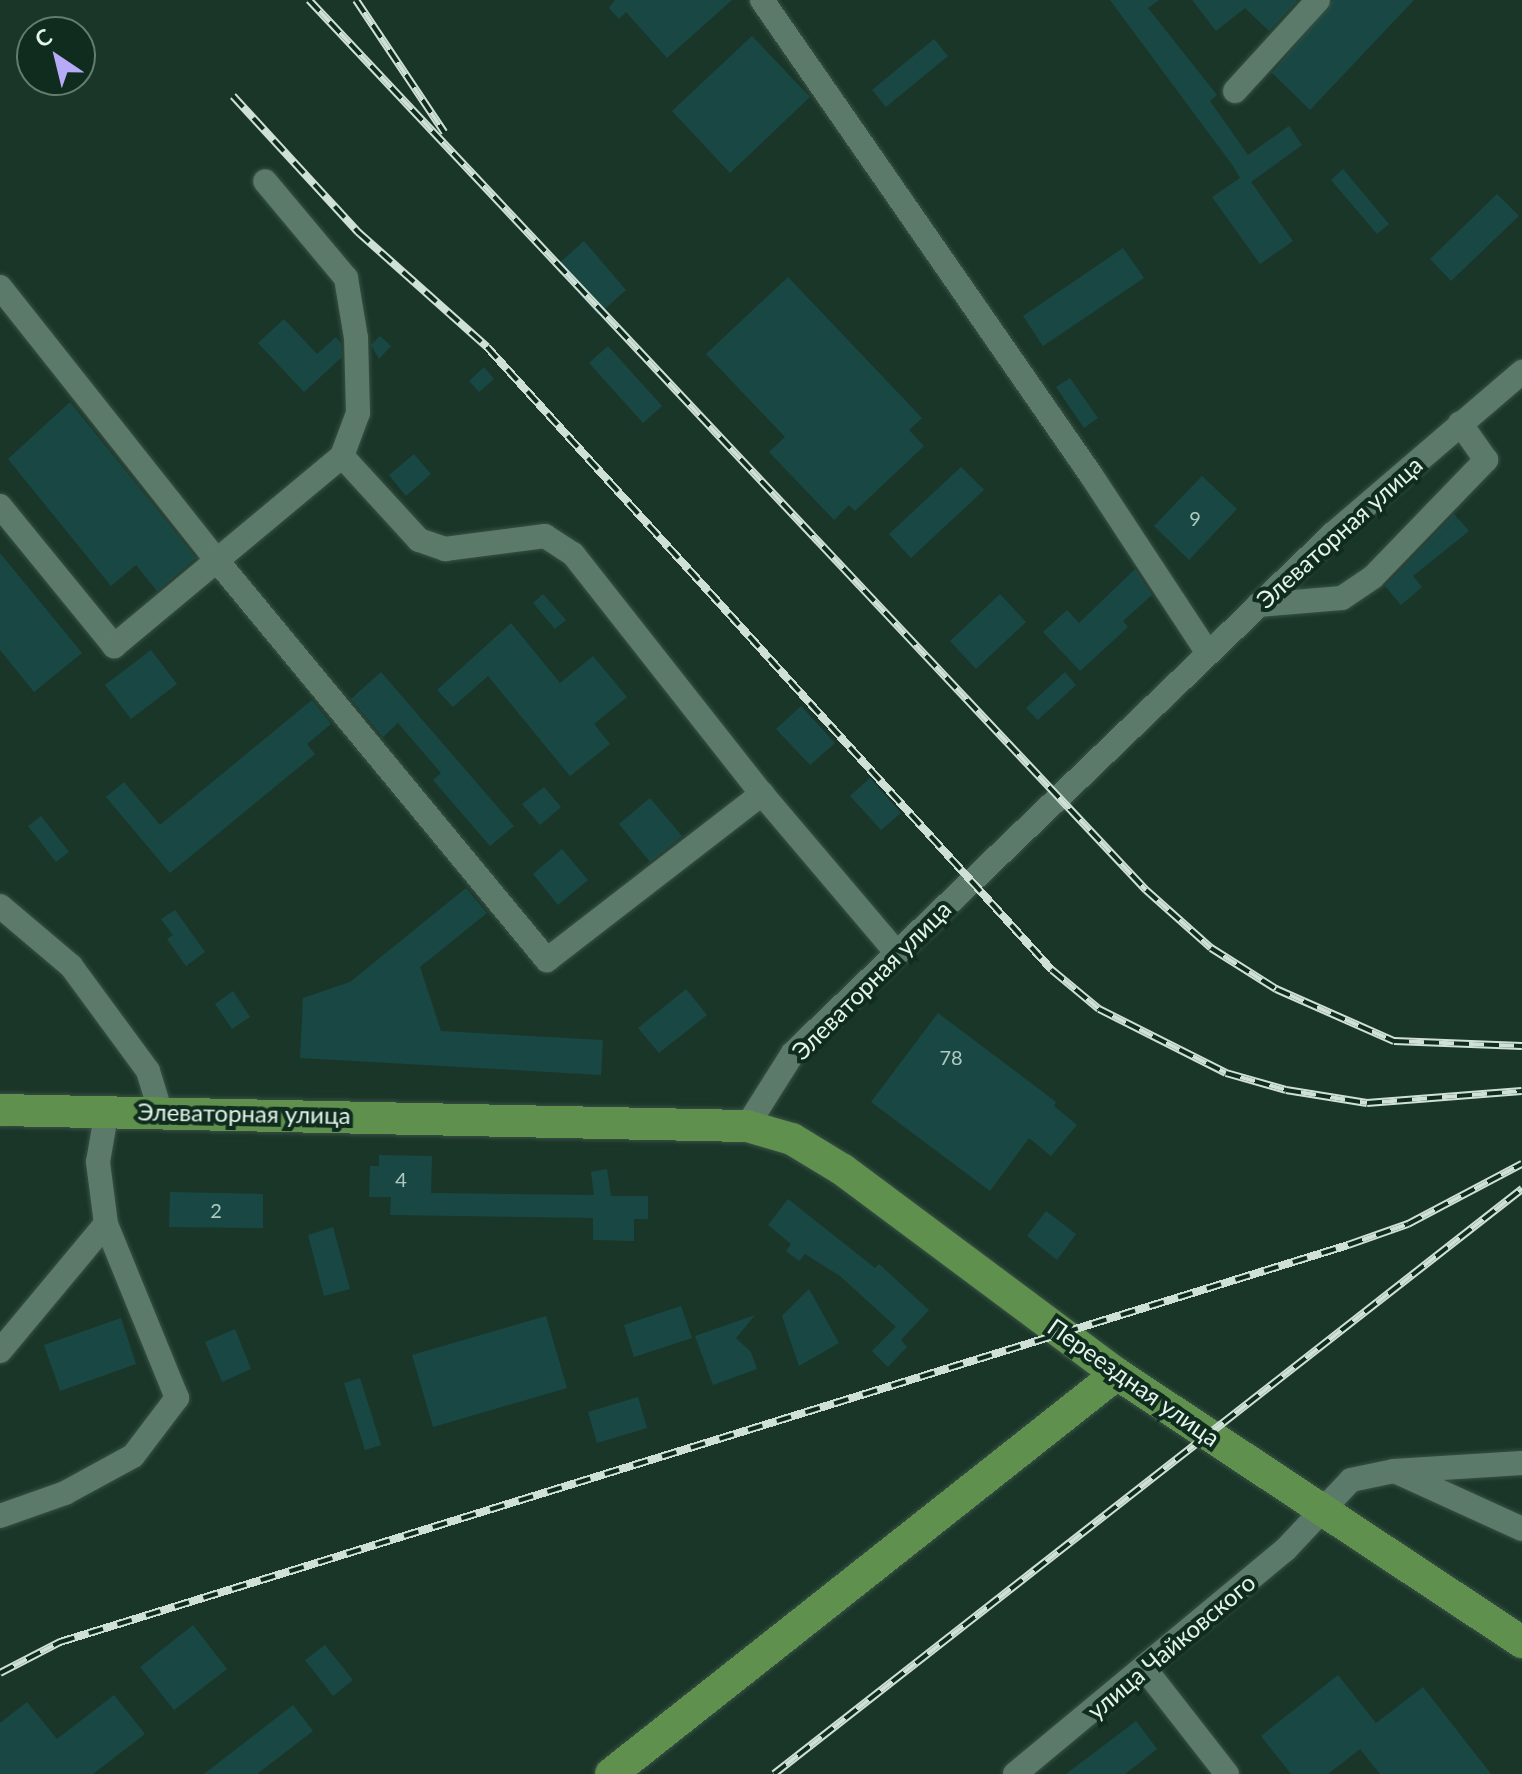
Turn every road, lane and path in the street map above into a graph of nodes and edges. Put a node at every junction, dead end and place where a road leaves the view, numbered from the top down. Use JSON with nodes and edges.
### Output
{"nodes":[{"id":1,"x":762,"y":0,"type":"edge"},
{"id":2,"x":1318,"y":0,"type":"edge"},
{"id":3,"x":1235,"y":91,"type":"dead end"},
{"id":4,"x":265,"y":181,"type":"dead end"},
{"id":5,"x":0,"y":287,"type":"edge"},
{"id":6,"x":1522,"y":372,"type":"edge"},
{"id":7,"x":1460,"y":423,"type":"junction"},
{"id":8,"x":342,"y":456,"type":"junction"},
{"id":9,"x":0,"y":506,"type":"edge"},
{"id":10,"x":219,"y":563,"type":"junction"},
{"id":11,"x":1258,"y":605,"type":"junction"},
{"id":12,"x":1208,"y":653,"type":"junction"},
{"id":13,"x":762,"y":794,"type":"junction"},
{"id":14,"x":0,"y":906,"type":"edge"},
{"id":15,"x":897,"y":953,"type":"junction"},
{"id":16,"x":0,"y":1110,"type":"edge"},
{"id":17,"x":107,"y":1110,"type":"junction"},
{"id":18,"x":160,"y":1110,"type":"junction"},
{"id":19,"x":747,"y":1126,"type":"junction"},
{"id":20,"x":106,"y":1224,"type":"junction"},
{"id":21,"x":0,"y":1351,"type":"edge"},
{"id":22,"x":1117,"y":1374,"type":"junction"},
{"id":23,"x":1522,"y":1463,"type":"edge"},
{"id":24,"x":1394,"y":1471,"type":"junction"},
{"id":25,"x":1319,"y":1509,"type":"junction"},
{"id":26,"x":0,"y":1516,"type":"edge"},
{"id":27,"x":1522,"y":1529,"type":"edge"},
{"id":28,"x":1522,"y":1642,"type":"edge"},
{"id":29,"x":1145,"y":1669,"type":"junction"},
{"id":30,"x":611,"y":1774,"type":"edge"},
{"id":31,"x":1015,"y":1774,"type":"edge"},
{"id":32,"x":1227,"y":1774,"type":"edge"}],
"edges":[{"from":1,"to":12,"type":"street"},
{"from":2,"to":3,"type":"street"},
{"from":4,"to":8,"type":"street"},
{"from":5,"to":10,"type":"street"},
{"from":6,"to":7,"type":"street","name":"Элеваторная улица"},
{"from":7,"to":11,"type":"street","name":"Элеваторная улица"},
{"from":7,"to":11,"type":"street"},
{"from":8,"to":10,"type":"street"},
{"from":8,"to":13,"type":"street"},
{"from":9,"to":10,"type":"street"},
{"from":10,"to":13,"type":"street"},
{"from":11,"to":12,"type":"street","name":"Элеваторная улица"},
{"from":12,"to":15,"type":"street","name":"Элеваторная улица"},
{"from":13,"to":15,"type":"street"},
{"from":14,"to":18,"type":"street"},
{"from":15,"to":19,"type":"street","name":"Элеваторная улица"},
{"from":16,"to":17,"type":"main road","name":"Элеваторная улица"},
{"from":17,"to":18,"type":"main road","name":"Элеваторная улица"},
{"from":17,"to":20,"type":"street"},
{"from":18,"to":19,"type":"main road","name":"Элеваторная улица"},
{"from":19,"to":22,"type":"main road","name":"Переездная улица"},
{"from":20,"to":21,"type":"street"},
{"from":20,"to":26,"type":"street"},
{"from":22,"to":25,"type":"main road","name":"Переездная улица"},
{"from":22,"to":30,"type":"main road"},
{"from":23,"to":24,"type":"street","name":"улица Чайковского"},
{"from":24,"to":25,"type":"street","name":"улица Чайковского"},
{"from":24,"to":27,"type":"street"},
{"from":25,"to":28,"type":"main road","name":"Переездная улица"},
{"from":25,"to":29,"type":"street","name":"улица Чайковского"},
{"from":29,"to":31,"type":"street","name":"улица Чайковского"},
{"from":29,"to":32,"type":"street"}]}
